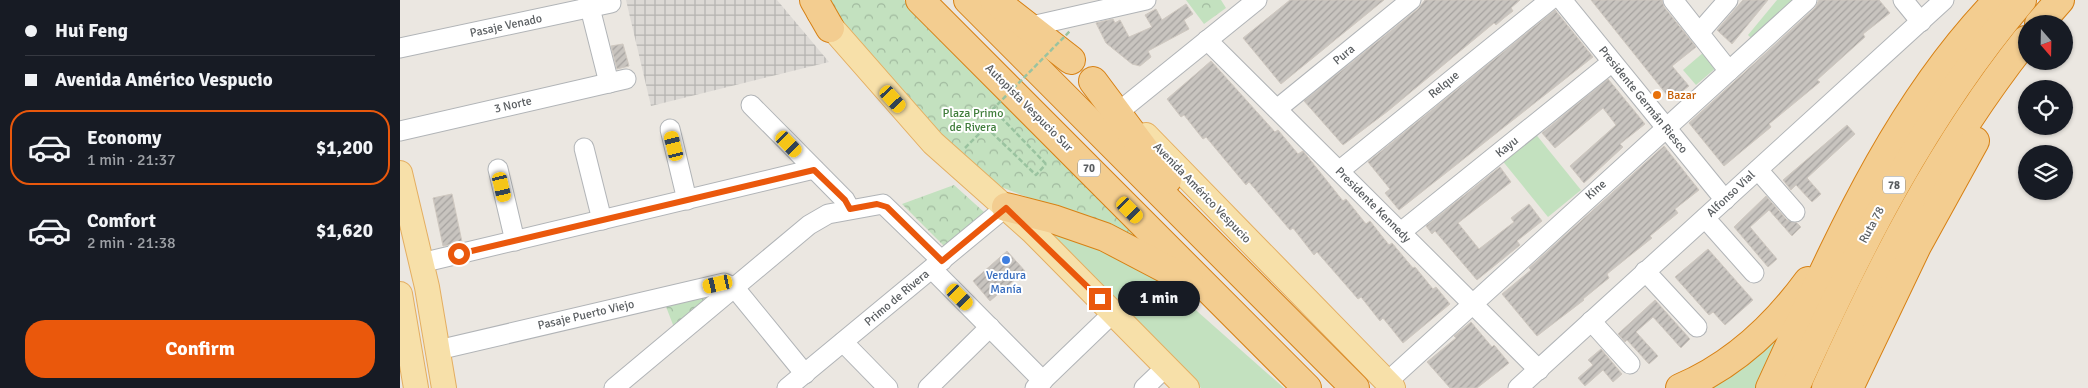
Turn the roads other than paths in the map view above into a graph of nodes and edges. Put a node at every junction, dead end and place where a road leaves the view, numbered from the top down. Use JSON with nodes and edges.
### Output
{"nodes":[{"id":1,"x":808,"y":0,"type":"edge"},
{"id":2,"x":814,"y":0,"type":"edge"},
{"id":3,"x":920,"y":0,"type":"edge"},
{"id":4,"x":968,"y":0,"type":"edge"},
{"id":5,"x":994,"y":0,"type":"edge"},
{"id":6,"x":1011,"y":0,"type":"edge"},
{"id":7,"x":1146,"y":0,"type":"edge"},
{"id":8,"x":1257,"y":0,"type":"edge"},
{"id":9,"x":1411,"y":0,"type":"edge"},
{"id":10,"x":1550,"y":0,"type":"edge"},
{"id":11,"x":1562,"y":0,"type":"edge"},
{"id":12,"x":1673,"y":0,"type":"edge"},
{"id":13,"x":1728,"y":0,"type":"edge"},
{"id":14,"x":1807,"y":0,"type":"edge"},
{"id":15,"x":1903,"y":0,"type":"edge"},
{"id":16,"x":1944,"y":0,"type":"edge"},
{"id":17,"x":1998,"y":0,"type":"edge"},
{"id":18,"x":2022,"y":0,"type":"edge"},
{"id":19,"x":2061,"y":0,"type":"edge"},
{"id":20,"x":611,"y":3,"type":"dead end"},
{"id":21,"x":589,"y":4,"type":"edge"},
{"id":22,"x":1237,"y":7,"type":"edge"},
{"id":23,"x":2047,"y":15,"type":"edge"},
{"id":24,"x":2052,"y":15,"type":"edge"},
{"id":25,"x":1921,"y":22,"type":"junction"},
{"id":26,"x":1036,"y":25,"type":"junction"},
{"id":27,"x":830,"y":28,"type":"junction"},
{"id":28,"x":1699,"y":34,"type":"junction"},
{"id":29,"x":1207,"y":40,"type":"junction"},
{"id":30,"x":400,"y":48,"type":"edge"},
{"id":31,"x":2018,"y":51,"type":"edge"},
{"id":32,"x":1071,"y":60,"type":"junction"},
{"id":33,"x":1612,"y":62,"type":"junction"},
{"id":34,"x":2019,"y":70,"type":"edge"},
{"id":35,"x":1729,"y":71,"type":"junction"},
{"id":36,"x":1093,"y":81,"type":"junction"},
{"id":37,"x":751,"y":105,"type":"dead end"},
{"id":38,"x":1277,"y":109,"type":"junction"},
{"id":39,"x":1121,"y":110,"type":"junction"},
{"id":40,"x":1666,"y":128,"type":"junction"},
{"id":41,"x":670,"y":129,"type":"dead end"},
{"id":42,"x":400,"y":131,"type":"edge"},
{"id":43,"x":584,"y":148,"type":"dead end"},
{"id":44,"x":498,"y":169,"type":"dead end"},
{"id":45,"x":814,"y":170,"type":"junction"},
{"id":46,"x":1758,"y":170,"type":"junction"},
{"id":47,"x":1339,"y":171,"type":"junction"},
{"id":48,"x":400,"y":173,"type":"edge"},
{"id":49,"x":687,"y":200,"type":"junction"},
{"id":50,"x":1725,"y":200,"type":"junction"},
{"id":51,"x":1006,"y":208,"type":"junction"},
{"id":52,"x":850,"y":209,"type":"junction"},
{"id":53,"x":1794,"y":212,"type":"dead end"},
{"id":54,"x":1705,"y":218,"type":"junction"},
{"id":55,"x":602,"y":220,"type":"junction"},
{"id":56,"x":1401,"y":232,"type":"junction"},
{"id":57,"x":515,"y":241,"type":"junction"},
{"id":58,"x":1838,"y":242,"type":"junction"},
{"id":59,"x":421,"y":263,"type":"junction"},
{"id":60,"x":1232,"y":264,"type":"junction"},
{"id":61,"x":937,"y":265,"type":"junction"},
{"id":62,"x":1645,"y":271,"type":"junction"},
{"id":63,"x":1754,"y":273,"type":"dead end"},
{"id":64,"x":734,"y":287,"type":"junction"},
{"id":65,"x":1472,"y":303,"type":"junction"},
{"id":66,"x":401,"y":306,"type":"edge"},
{"id":67,"x":1228,"y":308,"type":"junction"},
{"id":68,"x":1113,"y":313,"type":"junction"},
{"id":69,"x":1591,"y":321,"type":"junction"},
{"id":70,"x":1697,"y":327,"type":"dead end"},
{"id":71,"x":990,"y":328,"type":"junction"},
{"id":72,"x":843,"y":342,"type":"junction"},
{"id":73,"x":438,"y":350,"type":"junction"},
{"id":74,"x":1630,"y":364,"type":"dead end"},
{"id":75,"x":1166,"y":367,"type":"junction"},
{"id":76,"x":1539,"y":370,"type":"junction"},
{"id":77,"x":805,"y":374,"type":"junction"},
{"id":78,"x":1039,"y":384,"type":"edge"},
{"id":79,"x":1852,"y":385,"type":"edge"},
{"id":80,"x":1391,"y":386,"type":"edge"},
{"id":81,"x":416,"y":388,"type":"edge"},
{"id":82,"x":444,"y":388,"type":"edge"},
{"id":83,"x":614,"y":388,"type":"edge"},
{"id":84,"x":787,"y":388,"type":"edge"},
{"id":85,"x":888,"y":388,"type":"edge"},
{"id":86,"x":928,"y":388,"type":"edge"},
{"id":87,"x":1144,"y":388,"type":"edge"},
{"id":88,"x":1187,"y":388,"type":"edge"},
{"id":89,"x":1307,"y":388,"type":"edge"},
{"id":90,"x":1355,"y":388,"type":"edge"},
{"id":91,"x":1518,"y":388,"type":"edge"},
{"id":92,"x":1680,"y":388,"type":"edge"},
{"id":93,"x":1770,"y":388,"type":"edge"},
{"id":94,"x":1795,"y":388,"type":"edge"},
{"id":95,"x":1826,"y":388,"type":"edge"}],
"edges":[{"from":1,"to":27,"type":"main road"},
{"from":2,"to":27,"type":"highway"},
{"from":3,"to":67,"type":"highway","name":"Autopista Vespucio Sur","number":"70"},
{"from":4,"to":60,"type":"highway"},
{"from":5,"to":32,"type":"highway"},
{"from":6,"to":26,"type":"main road","name":"Avenida Américo Vespucio"},
{"from":7,"to":26,"type":"street"},
{"from":8,"to":22,"type":"street"},
{"from":9,"to":38,"type":"street","name":"Pura"},
{"from":10,"to":47,"type":"street","name":"Relque"},
{"from":11,"to":33,"type":"street","name":"Presidente Germán Riesco"},
{"from":12,"to":28,"type":"street"},
{"from":13,"to":28,"type":"street"},
{"from":14,"to":35,"type":"street","name":"Kine"},
{"from":15,"to":25,"type":"street"},
{"from":16,"to":25,"type":"street","name":"Alfonso Vial"},
{"from":17,"to":58,"type":"highway"},
{"from":18,"to":94,"type":"highway","name":"Ruta 78","number":"78"},
{"from":19,"to":23,"type":"highway"},
{"from":19,"to":24,"type":"highway"},
{"from":20,"to":21,"type":"street","name":"Pasaje Venado"},
{"from":21,"to":30,"type":"street","name":"Pasaje Venado"},
{"from":21,"to":42,"type":"street","name":"3 Norte"},
{"from":22,"to":29,"type":"street"},
{"from":25,"to":46,"type":"street","name":"Alfonso Vial"},
{"from":26,"to":32,"type":"main road","name":"Avenida Américo Vespucio"},
{"from":27,"to":51,"type":"main road"},
{"from":28,"to":35,"type":"street"},
{"from":29,"to":38,"type":"street","name":"Presidente Kennedy"},
{"from":29,"to":39,"type":"street"},
{"from":31,"to":95,"type":"highway","number":"78"},
{"from":32,"to":36,"type":"main road","name":"Avenida Américo Vespucio"},
{"from":33,"to":40,"type":"street","name":"Presidente Germán Riesco"},
{"from":33,"to":56,"type":"street","name":"Kayu"},
{"from":34,"to":79,"type":"highway"},
{"from":35,"to":40,"type":"street","name":"Kine"},
{"from":36,"to":39,"type":"main road","name":"Avenida Américo Vespucio"},
{"from":36,"to":60,"type":"highway"},
{"from":37,"to":45,"type":"street"},
{"from":38,"to":47,"type":"street","name":"Presidente Kennedy"},
{"from":39,"to":80,"type":"main road","name":"Avenida Américo Vespucio"},
{"from":40,"to":50,"type":"street","name":"Presidente Germán Riesco"},
{"from":40,"to":65,"type":"street","name":"Kine"},
{"from":41,"to":49,"type":"street"},
{"from":43,"to":55,"type":"street"},
{"from":44,"to":57,"type":"street"},
{"from":45,"to":49,"type":"street"},
{"from":45,"to":52,"type":"street"},
{"from":46,"to":50,"type":"street","name":"Alfonso Vial"},
{"from":46,"to":53,"type":"street"},
{"from":47,"to":56,"type":"street","name":"Presidente Kennedy"},
{"from":48,"to":59,"type":"main road"},
{"from":49,"to":55,"type":"street"},
{"from":50,"to":54,"type":"street","name":"Alfonso Vial"},
{"from":51,"to":61,"type":"street","name":"Primo de Rivera"},
{"from":51,"to":67,"type":"highway"},
{"from":51,"to":68,"type":"main road"},
{"from":52,"to":61,"type":"street"},
{"from":52,"to":64,"type":"street"},
{"from":54,"to":62,"type":"street","name":"Alfonso Vial"},
{"from":54,"to":63,"type":"street"},
{"from":55,"to":57,"type":"street"},
{"from":56,"to":65,"type":"street","name":"Presidente Kennedy"},
{"from":57,"to":59,"type":"street"},
{"from":58,"to":92,"type":"highway"},
{"from":58,"to":93,"type":"highway"},
{"from":59,"to":73,"type":"main road"},
{"from":60,"to":90,"type":"highway"},
{"from":61,"to":71,"type":"street"},
{"from":61,"to":72,"type":"street","name":"Primo de Rivera"},
{"from":62,"to":69,"type":"street","name":"Alfonso Vial"},
{"from":62,"to":70,"type":"street"},
{"from":64,"to":73,"type":"street","name":"Pasaje Puerto Viejo"},
{"from":64,"to":77,"type":"street"},
{"from":64,"to":83,"type":"street"},
{"from":65,"to":76,"type":"street","name":"Presidente Kennedy"},
{"from":65,"to":80,"type":"street","name":"Kine"},
{"from":66,"to":81,"type":"main road"},
{"from":67,"to":89,"type":"highway","name":"Autopista Vespucio Sur","number":"70"},
{"from":68,"to":75,"type":"main road"},
{"from":68,"to":78,"type":"street"},
{"from":69,"to":74,"type":"street"},
{"from":69,"to":76,"type":"street","name":"Alfonso Vial"},
{"from":71,"to":78,"type":"street"},
{"from":71,"to":86,"type":"street"},
{"from":72,"to":77,"type":"street","name":"Primo de Rivera"},
{"from":72,"to":85,"type":"street"},
{"from":73,"to":82,"type":"main road"},
{"from":75,"to":87,"type":"street"},
{"from":75,"to":88,"type":"main road"},
{"from":76,"to":91,"type":"street","name":"Alfonso Vial"},
{"from":77,"to":84,"type":"street","name":"Primo de Rivera"}]}
